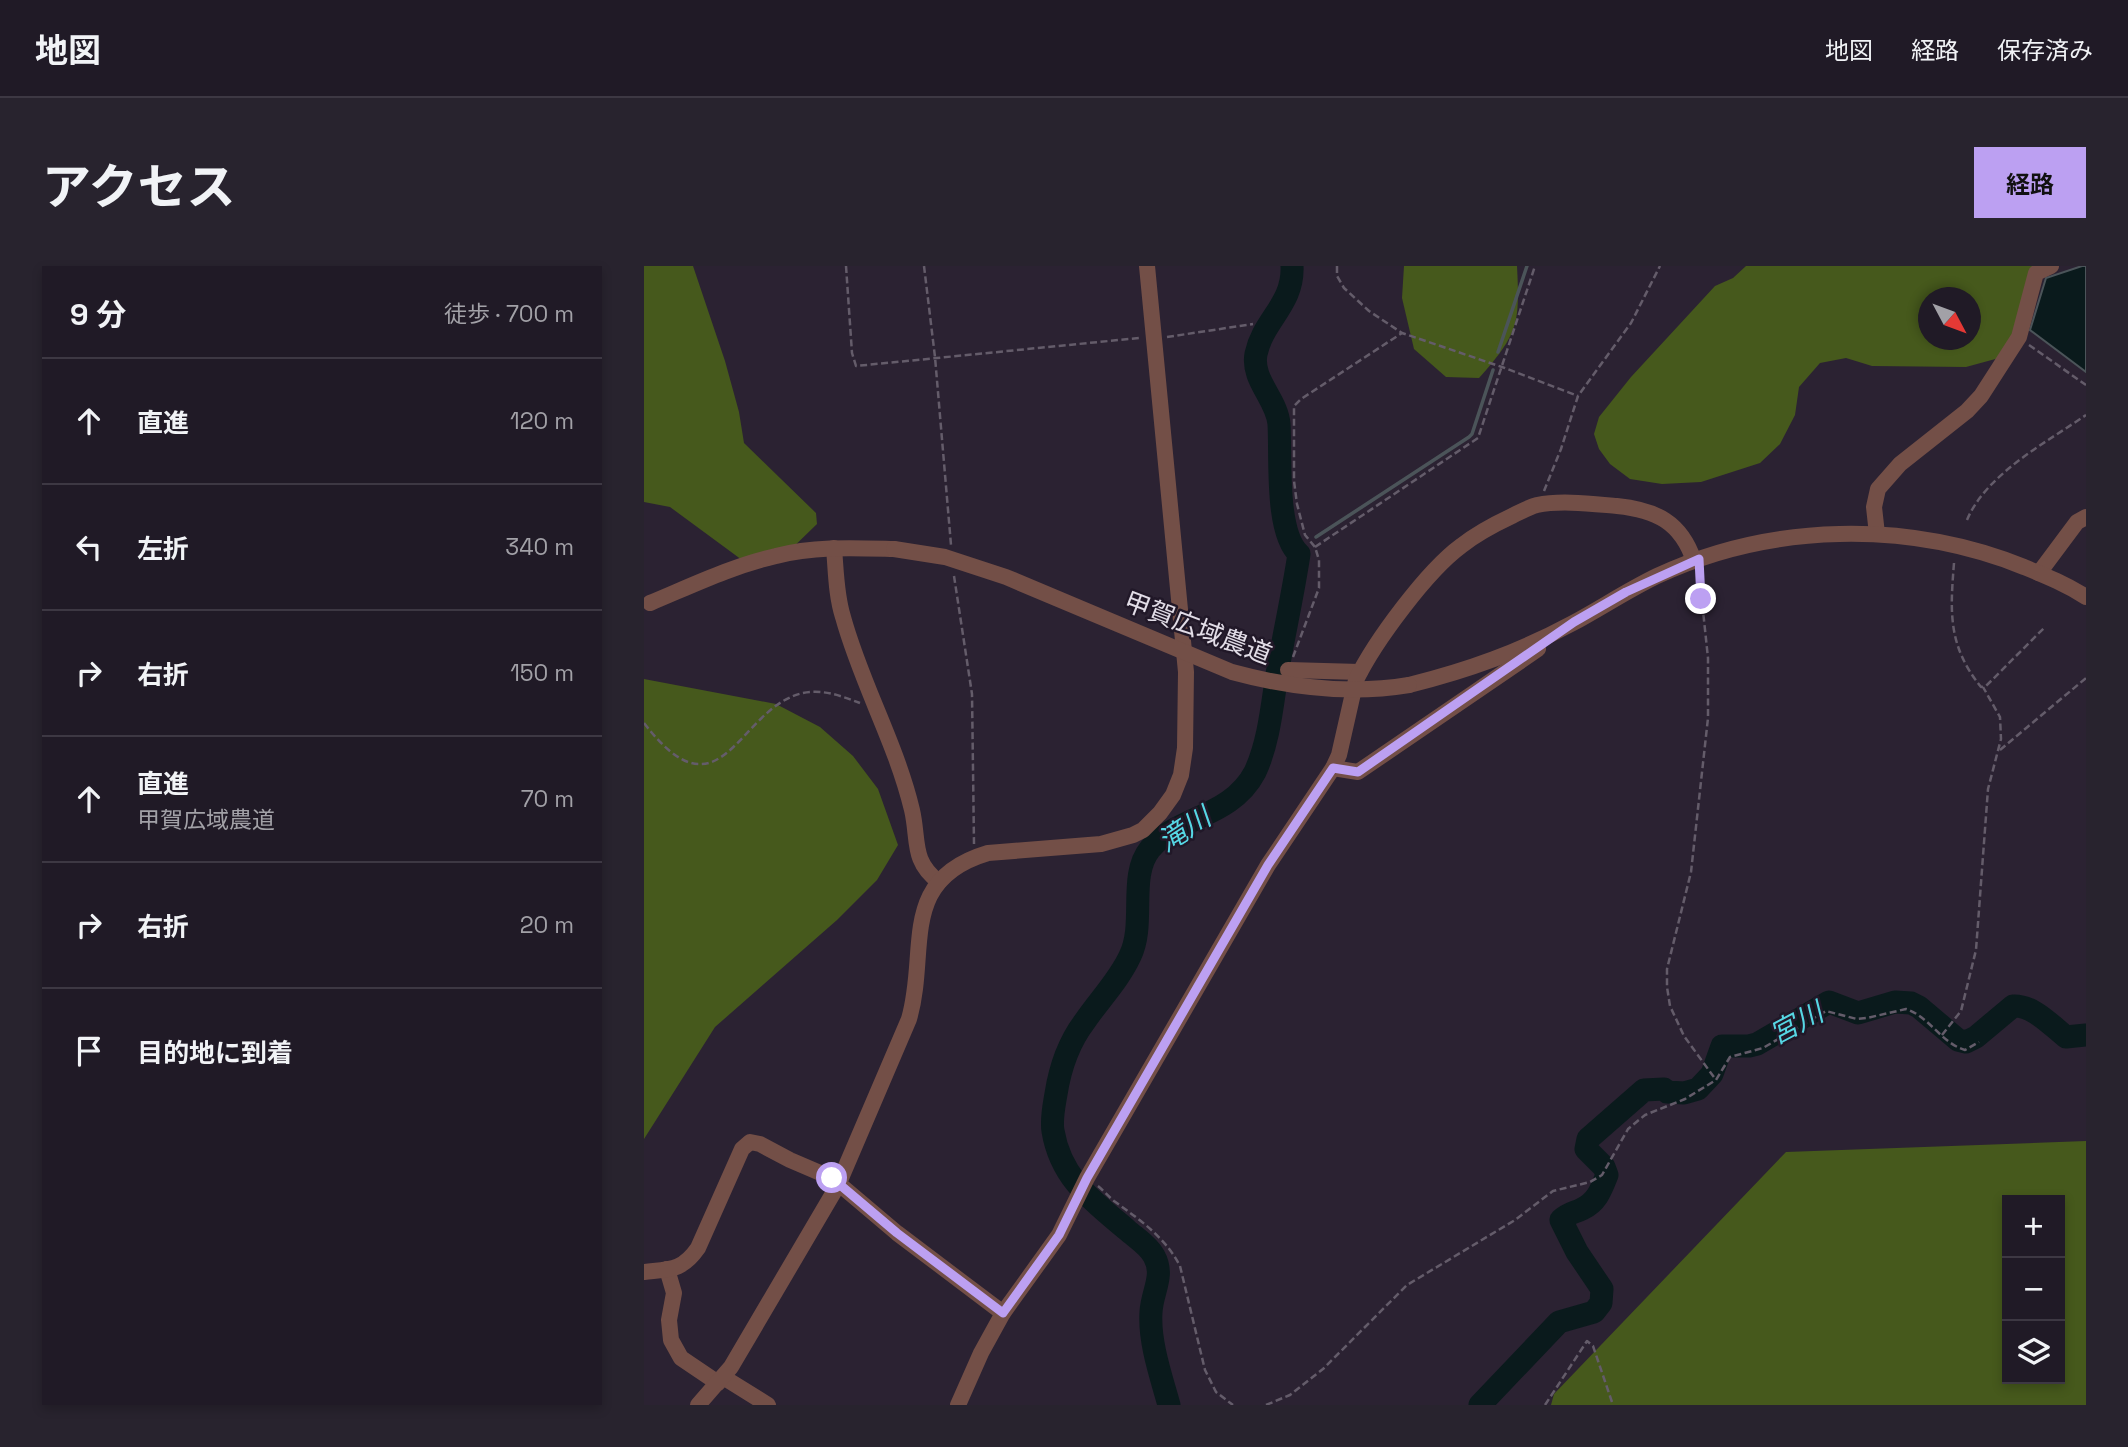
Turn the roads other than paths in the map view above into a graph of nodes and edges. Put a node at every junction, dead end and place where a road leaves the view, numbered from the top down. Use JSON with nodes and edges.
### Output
{"nodes":[{"id":1,"x":1147,"y":266,"type":"edge"},
{"id":2,"x":2051,"y":266,"type":"edge"},
{"id":3,"x":2086,"y":517,"type":"edge"},
{"id":4,"x":1877,"y":534,"type":"junction"},
{"id":5,"x":834,"y":548,"type":"junction"},
{"id":6,"x":1696,"y":560,"type":"junction"},
{"id":7,"x":2039,"y":573,"type":"junction"},
{"id":8,"x":2086,"y":597,"type":"edge"},
{"id":9,"x":650,"y":603,"type":"dead end"},
{"id":10,"x":1574,"y":622,"type":"junction"},
{"id":11,"x":1288,"y":670,"type":"road end"},
{"id":12,"x":1360,"y":672,"type":"junction"},
{"id":13,"x":1333,"y":768,"type":"junction"},
{"id":14,"x":939,"y":882,"type":"junction"},
{"id":15,"x":838,"y":1185,"type":"junction"},
{"id":16,"x":667,"y":1269,"type":"junction"},
{"id":17,"x":644,"y":1272,"type":"edge"},
{"id":18,"x":1003,"y":1313,"type":"junction"},
{"id":19,"x":720,"y":1380,"type":"junction"},
{"id":20,"x":698,"y":1405,"type":"edge"},
{"id":21,"x":768,"y":1405,"type":"edge"},
{"id":22,"x":958,"y":1405,"type":"edge"}],
"edges":[{"from":1,"to":14,"type":"street"},
{"from":2,"to":4,"type":"street"},
{"from":3,"to":7,"type":"street"},
{"from":4,"to":6,"type":"street","name":"甲賀広域農道"},
{"from":4,"to":7,"type":"street","name":"甲賀広域農道"},
{"from":5,"to":9,"type":"street","name":"甲賀広域農道"},
{"from":5,"to":10,"type":"street","name":"甲賀広域農道","bridge":true},
{"from":5,"to":14,"type":"street"},
{"from":6,"to":10,"type":"street","name":"甲賀広域農道"},
{"from":6,"to":12,"type":"street"},
{"from":7,"to":8,"type":"street","name":"甲賀広域農道"},
{"from":10,"to":13,"type":"street"},
{"from":11,"to":12,"type":"street"},
{"from":12,"to":13,"type":"street"},
{"from":13,"to":18,"type":"street"},
{"from":14,"to":15,"type":"street"},
{"from":15,"to":16,"type":"street"},
{"from":15,"to":18,"type":"street"},
{"from":15,"to":19,"type":"street"},
{"from":16,"to":17,"type":"street"},
{"from":16,"to":19,"type":"street"},
{"from":18,"to":22,"type":"street"},
{"from":19,"to":20,"type":"street"},
{"from":19,"to":21,"type":"street"}]}
